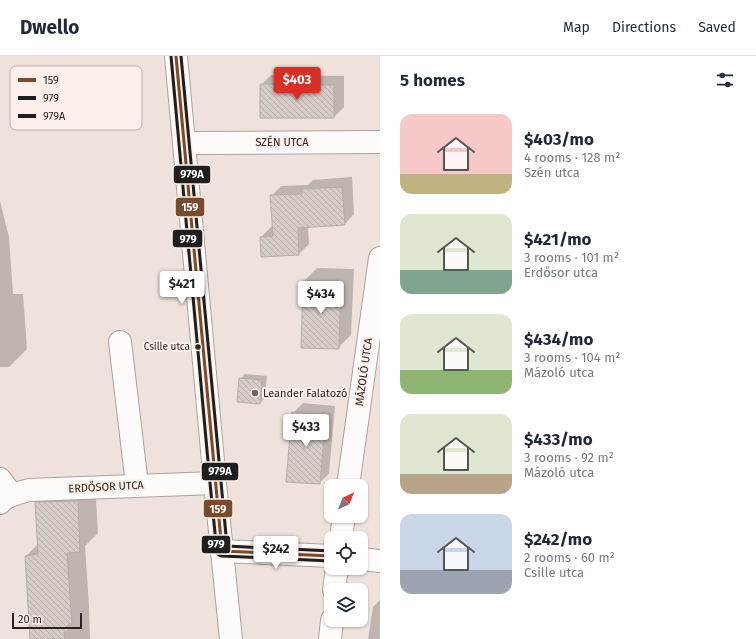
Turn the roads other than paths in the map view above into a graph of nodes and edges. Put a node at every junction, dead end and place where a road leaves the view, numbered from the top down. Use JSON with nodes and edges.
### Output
{"nodes":[{"id":1,"x":176,"y":56,"type":"edge"},
{"id":2,"x":380,"y":142,"type":"edge"},
{"id":3,"x":184,"y":143,"type":"junction"},
{"id":4,"x":380,"y":258,"type":"edge"},
{"id":5,"x":120,"y":342,"type":"dead end"},
{"id":6,"x":349,"y":479,"type":"edge"},
{"id":7,"x":215,"y":483,"type":"junction"},
{"id":8,"x":137,"y":485,"type":"junction"},
{"id":9,"x":4,"y":493,"type":"edge"},
{"id":10,"x":222,"y":550,"type":"junction"},
{"id":11,"x":324,"y":556,"type":"edge"},
{"id":12,"x":368,"y":559,"type":"edge"},
{"id":13,"x":380,"y":560,"type":"edge"},
{"id":14,"x":331,"y":627,"type":"edge"},
{"id":15,"x":231,"y":639,"type":"edge"},
{"id":16,"x":330,"y":639,"type":"edge"}],
"edges":[{"from":1,"to":3,"type":"street"},
{"from":2,"to":3,"type":"street","name":"SZÉN UTCA"},
{"from":3,"to":7,"type":"street"},
{"from":4,"to":6,"type":"street","name":"MÁZOLÓ UTCA"},
{"from":5,"to":8,"type":"street"},
{"from":7,"to":8,"type":"street","name":"ERDŐSOR UTCA"},
{"from":7,"to":10,"type":"street"},
{"from":8,"to":9,"type":"street","name":"ERDŐSOR UTCA"},
{"from":10,"to":11,"type":"street"},
{"from":10,"to":15,"type":"street"},
{"from":12,"to":13,"type":"street"},
{"from":14,"to":16,"type":"street"}]}
